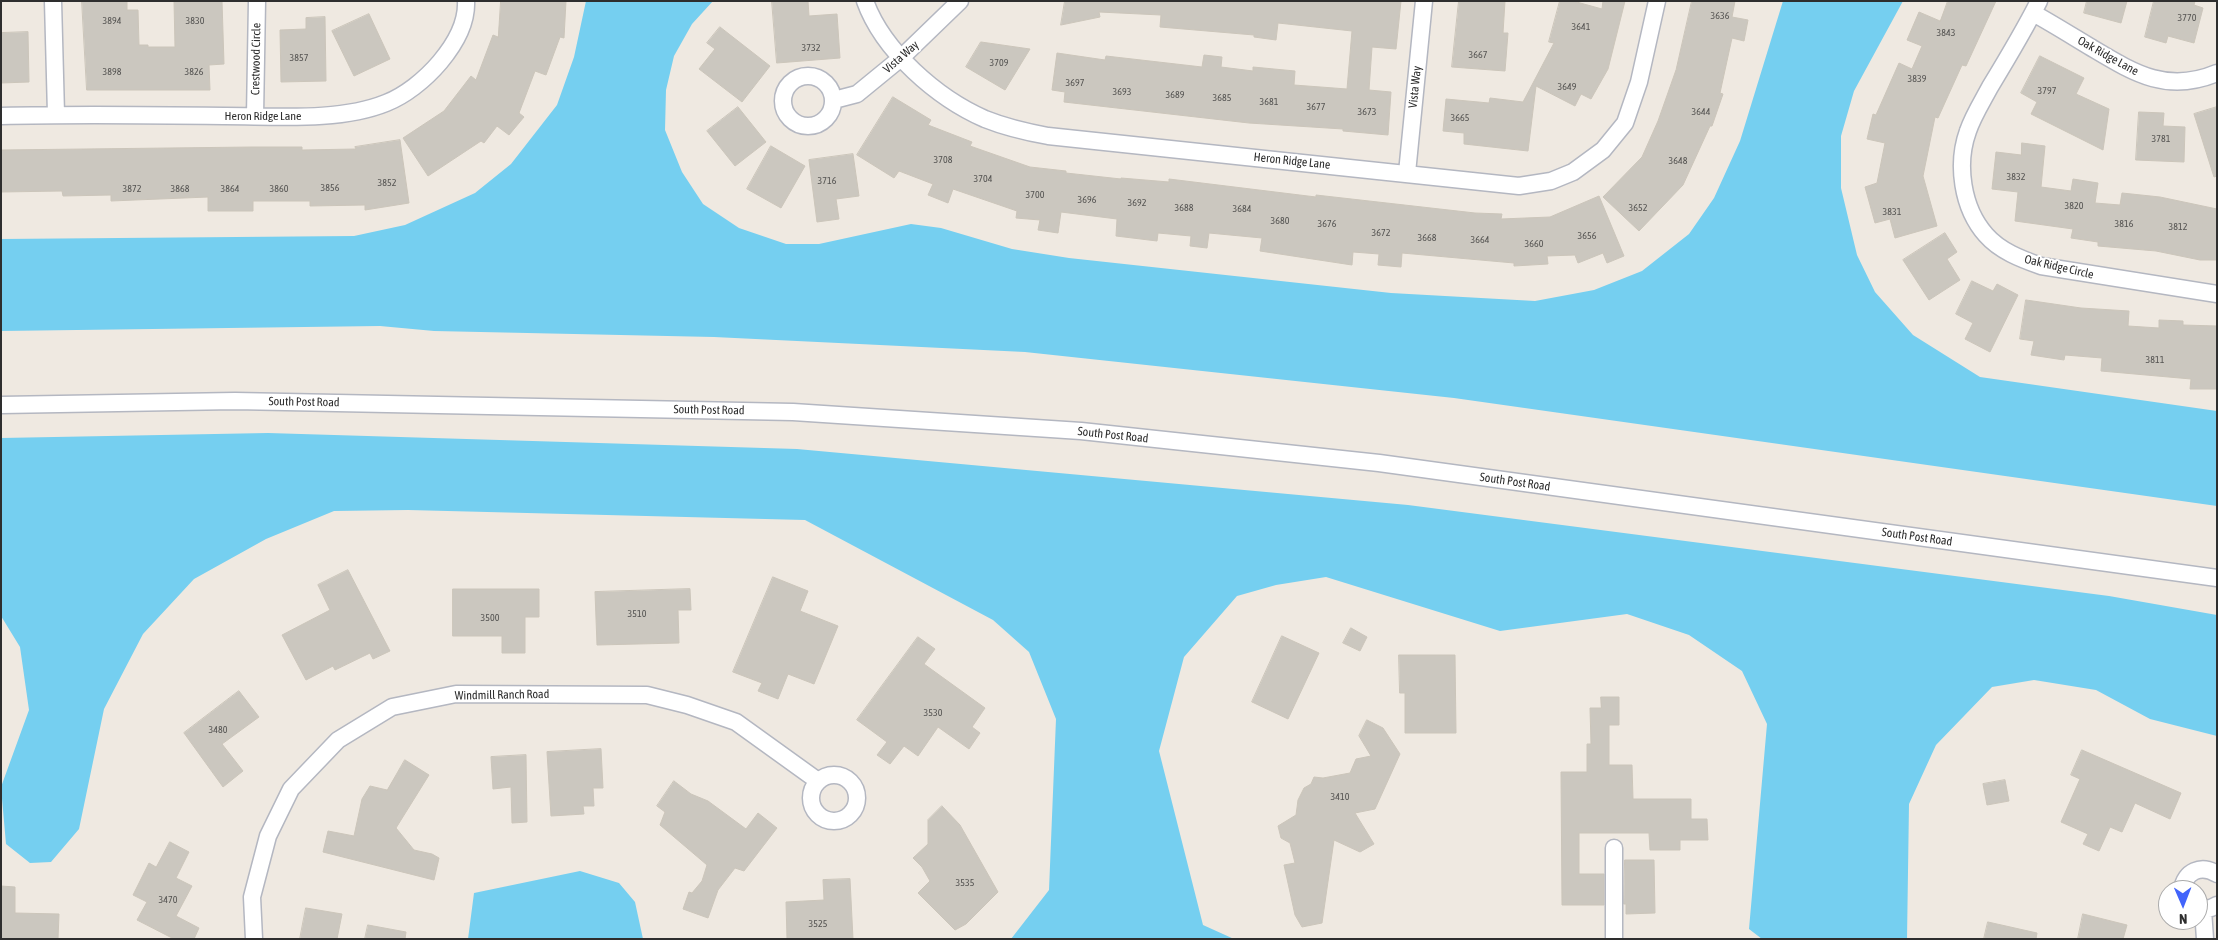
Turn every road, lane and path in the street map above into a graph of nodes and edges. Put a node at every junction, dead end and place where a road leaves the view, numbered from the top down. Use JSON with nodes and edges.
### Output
{"nodes":[{"id":1,"x":53,"y":1,"type":"edge"},
{"id":2,"x":257,"y":1,"type":"edge"},
{"id":3,"x":466,"y":1,"type":"edge"},
{"id":4,"x":865,"y":1,"type":"edge"},
{"id":5,"x":960,"y":1,"type":"edge"},
{"id":6,"x":1424,"y":1,"type":"edge"},
{"id":7,"x":1657,"y":1,"type":"edge"},
{"id":8,"x":2036,"y":7,"type":"edge"},
{"id":9,"x":901,"y":58,"type":"junction"},
{"id":10,"x":2217,"y":73,"type":"edge"},
{"id":11,"x":834,"y":100,"type":"dead end"},
{"id":12,"x":56,"y":114,"type":"junction"},
{"id":13,"x":1,"y":116,"type":"edge"},
{"id":14,"x":255,"y":116,"type":"junction"},
{"id":15,"x":1407,"y":173,"type":"junction"},
{"id":16,"x":2217,"y":294,"type":"edge"},
{"id":17,"x":1,"y":405,"type":"edge"},
{"id":18,"x":2217,"y":578,"type":"edge"},
{"id":19,"x":818,"y":781,"type":"dead end"},
{"id":20,"x":1614,"y":848,"type":"dead end"},
{"id":21,"x":2217,"y":874,"type":"edge"},
{"id":22,"x":2184,"y":880,"type":"edge"},
{"id":23,"x":254,"y":939,"type":"edge"},
{"id":24,"x":1614,"y":939,"type":"edge"}],
"edges":[{"from":1,"to":12,"type":"street"},
{"from":2,"to":14,"type":"street","name":"Crestwood Circle"},
{"from":3,"to":14,"type":"street","name":"Heron Ridge Lane"},
{"from":4,"to":9,"type":"street","name":"Heron Ridge Lane"},
{"from":5,"to":9,"type":"street","name":"Vista Way"},
{"from":6,"to":15,"type":"street","name":"Vista Way"},
{"from":7,"to":15,"type":"street","name":"Heron Ridge Lane"},
{"from":8,"to":10,"type":"street","name":"Oak Ridge Lane"},
{"from":8,"to":16,"type":"street","name":"Oak Ridge Circle"},
{"from":9,"to":11,"type":"street","name":"Vista Way"},
{"from":9,"to":15,"type":"street","name":"Heron Ridge Lane"},
{"from":12,"to":13,"type":"street","name":"Heron Ridge Lane"},
{"from":12,"to":14,"type":"street","name":"Heron Ridge Lane"},
{"from":17,"to":18,"type":"street","name":"South Post Road"},
{"from":19,"to":23,"type":"street","name":"Windmill Ranch Road"},
{"from":20,"to":24,"type":"street"},
{"from":21,"to":22,"type":"street"}]}
